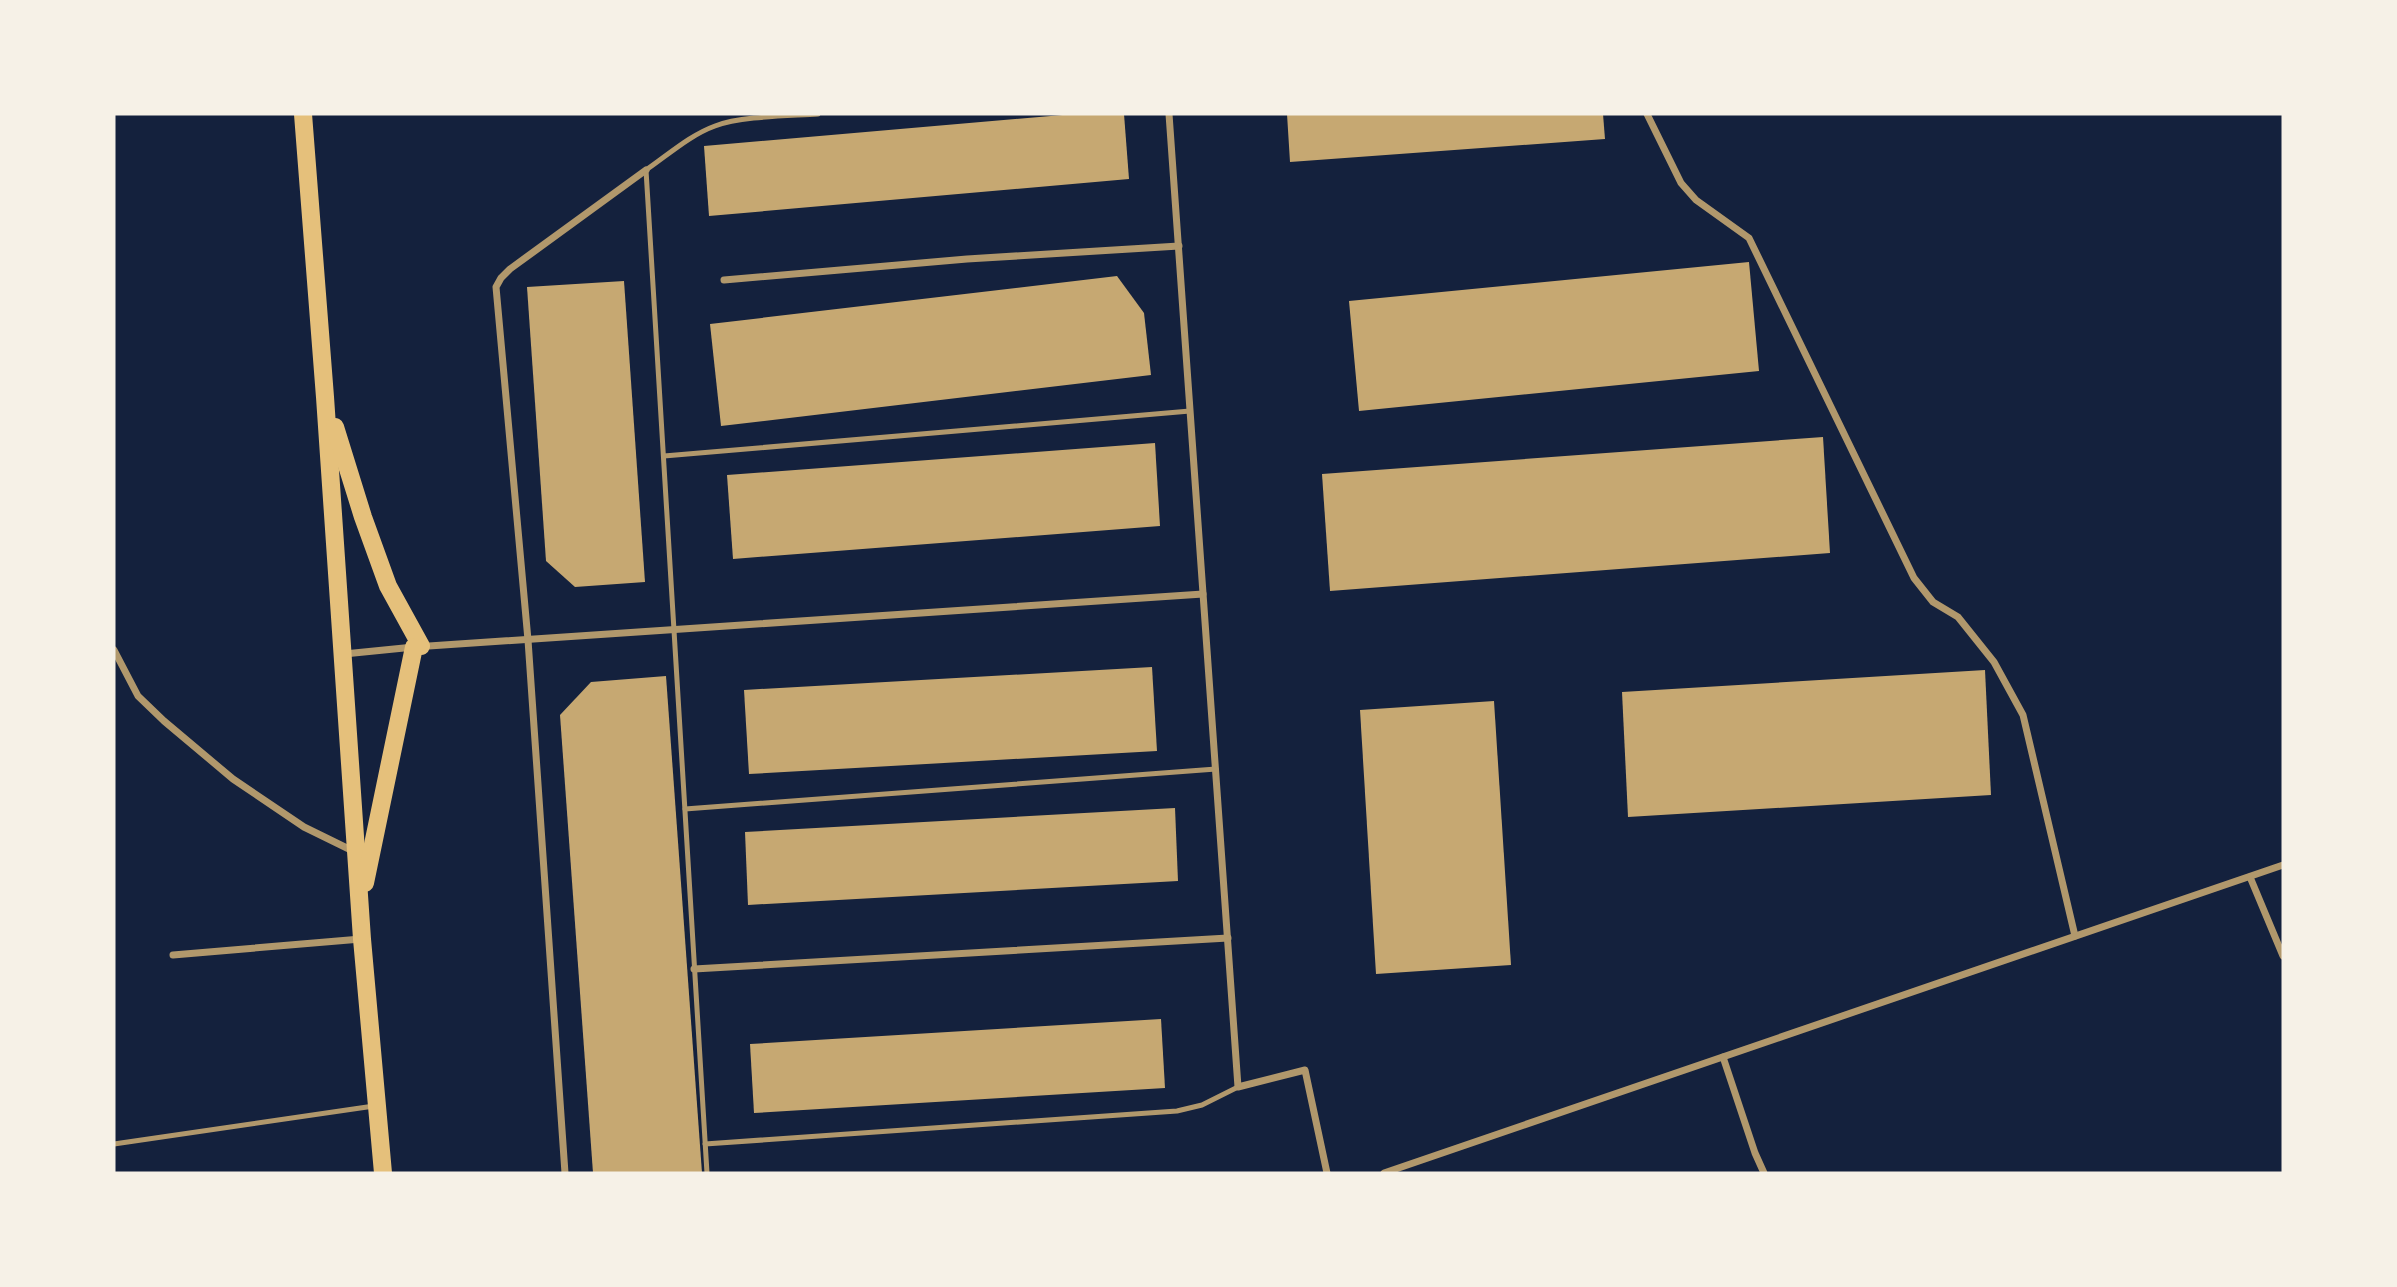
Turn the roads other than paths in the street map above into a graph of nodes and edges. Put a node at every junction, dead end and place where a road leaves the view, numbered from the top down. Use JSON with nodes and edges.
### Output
{"nodes":[{"id":1,"x":303,"y":114,"type":"edge"},
{"id":2,"x":818,"y":114,"type":"edge"},
{"id":3,"x":1169,"y":114,"type":"edge"},
{"id":4,"x":1647,"y":114,"type":"edge"},
{"id":5,"x":646,"y":170,"type":"junction"},
{"id":6,"x":1179,"y":246,"type":"junction"},
{"id":7,"x":724,"y":281,"type":"dead end"},
{"id":8,"x":325,"y":397,"type":"junction"},
{"id":9,"x":1190,"y":411,"type":"junction"},
{"id":10,"x":664,"y":456,"type":"junction"},
{"id":11,"x":1203,"y":593,"type":"junction"},
{"id":12,"x":674,"y":630,"type":"junction"},
{"id":13,"x":528,"y":640,"type":"junction"},
{"id":14,"x":418,"y":647,"type":"junction"},
{"id":15,"x":114,"y":650,"type":"edge"},
{"id":16,"x":343,"y":654,"type":"junction"},
{"id":17,"x":1216,"y":769,"type":"junction"},
{"id":18,"x":685,"y":809,"type":"junction"},
{"id":19,"x":357,"y":853,"type":"junction"},
{"id":20,"x":2283,"y":865,"type":"edge"},
{"id":21,"x":2250,"y":877,"type":"junction"},
{"id":22,"x":361,"y":902,"type":"junction"},
{"id":23,"x":2075,"y":936,"type":"junction"},
{"id":24,"x":1228,"y":938,"type":"junction"},
{"id":25,"x":362,"y":939,"type":"junction"},
{"id":26,"x":173,"y":955,"type":"dead end"},
{"id":27,"x":2283,"y":956,"type":"edge"},
{"id":28,"x":694,"y":970,"type":"junction"},
{"id":29,"x":1723,"y":1057,"type":"junction"},
{"id":30,"x":1238,"y":1087,"type":"junction"},
{"id":31,"x":377,"y":1105,"type":"junction"},
{"id":32,"x":114,"y":1144,"type":"edge"},
{"id":33,"x":705,"y":1144,"type":"junction"},
{"id":34,"x":383,"y":1173,"type":"edge"},
{"id":35,"x":565,"y":1173,"type":"edge"},
{"id":36,"x":707,"y":1173,"type":"edge"},
{"id":37,"x":1327,"y":1173,"type":"edge"},
{"id":38,"x":1384,"y":1173,"type":"edge"},
{"id":39,"x":1764,"y":1173,"type":"edge"}],
"edges":[{"from":1,"to":8,"type":"main road"},
{"from":2,"to":5,"type":"lane"},
{"from":3,"to":6,"type":"street"},
{"from":4,"to":23,"type":"street"},
{"from":5,"to":10,"type":"lane"},
{"from":5,"to":13,"type":"street"},
{"from":6,"to":7,"type":"street"},
{"from":6,"to":9,"type":"street"},
{"from":8,"to":14,"type":"main road"},
{"from":8,"to":16,"type":"main road"},
{"from":9,"to":10,"type":"lane"},
{"from":9,"to":11,"type":"street"},
{"from":10,"to":12,"type":"lane"},
{"from":11,"to":12,"type":"street"},
{"from":11,"to":17,"type":"street"},
{"from":12,"to":13,"type":"street"},
{"from":12,"to":18,"type":"lane"},
{"from":13,"to":14,"type":"street"},
{"from":13,"to":35,"type":"street"},
{"from":14,"to":16,"type":"street"},
{"from":14,"to":22,"type":"main road"},
{"from":15,"to":19,"type":"street"},
{"from":16,"to":19,"type":"main road"},
{"from":17,"to":18,"type":"lane"},
{"from":17,"to":24,"type":"street"},
{"from":18,"to":28,"type":"lane"},
{"from":19,"to":22,"type":"main road"},
{"from":20,"to":21,"type":"street"},
{"from":21,"to":23,"type":"street"},
{"from":21,"to":27,"type":"street"},
{"from":22,"to":25,"type":"main road"},
{"from":23,"to":29,"type":"street"},
{"from":24,"to":28,"type":"street"},
{"from":24,"to":30,"type":"street"},
{"from":25,"to":26,"type":"street"},
{"from":25,"to":31,"type":"main road"},
{"from":28,"to":33,"type":"lane"},
{"from":29,"to":38,"type":"street"},
{"from":29,"to":39,"type":"street"},
{"from":30,"to":33,"type":"lane"},
{"from":30,"to":37,"type":"street"},
{"from":31,"to":32,"type":"lane"},
{"from":31,"to":34,"type":"main road"},
{"from":33,"to":36,"type":"lane"}]}
